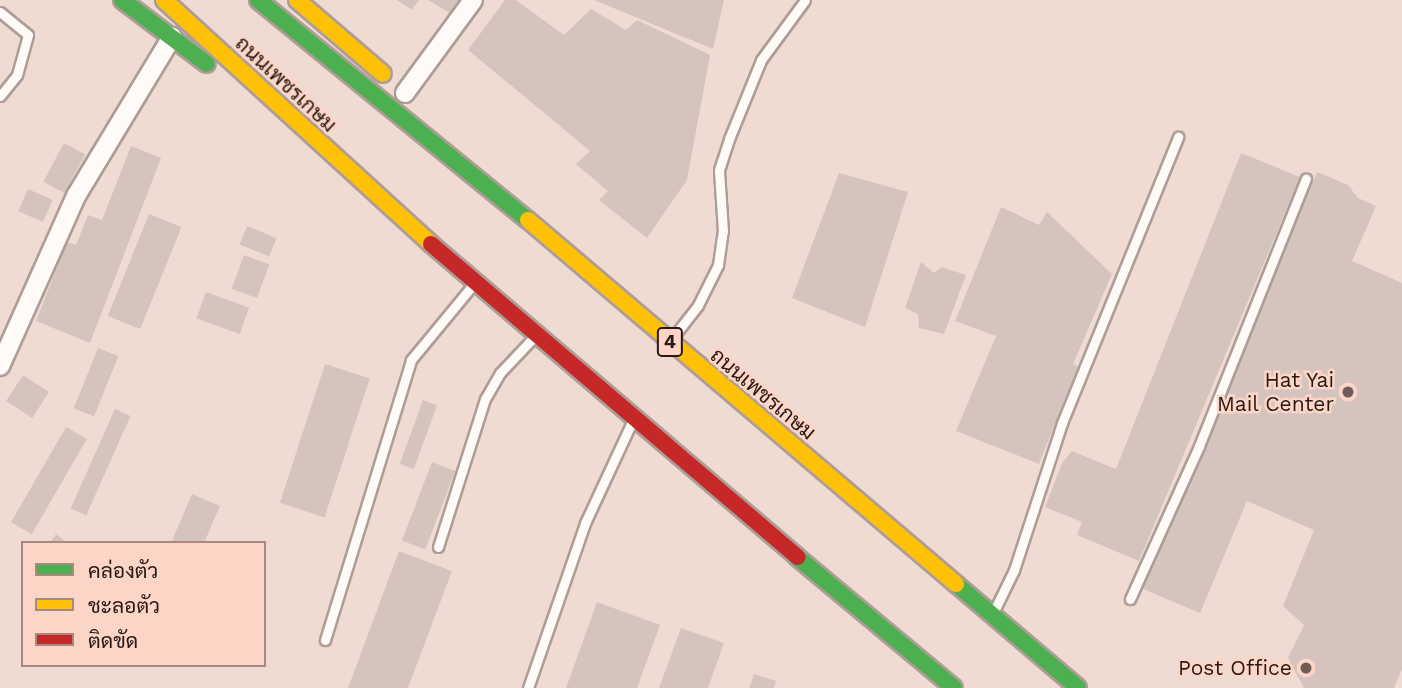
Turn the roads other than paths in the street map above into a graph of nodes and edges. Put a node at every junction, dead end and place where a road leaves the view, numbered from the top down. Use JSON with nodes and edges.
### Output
{"nodes":[{"id":1,"x":122,"y":0,"type":"edge"},
{"id":2,"x":164,"y":0,"type":"edge"},
{"id":3,"x":258,"y":0,"type":"edge"},
{"id":4,"x":297,"y":0,"type":"edge"},
{"id":5,"x":473,"y":0,"type":"edge"},
{"id":6,"x":805,"y":0,"type":"edge"},
{"id":7,"x":0,"y":12,"type":"edge"},
{"id":8,"x":172,"y":37,"type":"junction"},
{"id":9,"x":405,"y":93,"type":"junction"},
{"id":10,"x":0,"y":96,"type":"edge"},
{"id":11,"x":1178,"y":137,"type":"dead end"},
{"id":12,"x":345,"y":168,"type":"junction"},
{"id":13,"x":472,"y":172,"type":"junction"},
{"id":14,"x":1306,"y":179,"type":"dead end"},
{"id":15,"x":475,"y":282,"type":"junction"},
{"id":16,"x":536,"y":335,"type":"junction"},
{"id":17,"x":670,"y":342,"type":"junction"},
{"id":18,"x":0,"y":366,"type":"edge"},
{"id":19,"x":634,"y":419,"type":"junction"},
{"id":20,"x":438,"y":547,"type":"dead end"},
{"id":21,"x":1130,"y":598,"type":"dead end"},
{"id":22,"x":992,"y":615,"type":"junction"},
{"id":23,"x":325,"y":640,"type":"dead end"},
{"id":24,"x":528,"y":688,"type":"edge"},
{"id":25,"x":954,"y":688,"type":"edge"},
{"id":26,"x":1078,"y":688,"type":"edge"}],
"edges":[{"from":1,"to":8,"type":"highway"},
{"from":2,"to":12,"type":"highway","name":"ถนนเพชรเกษม"},
{"from":3,"to":13,"type":"highway","name":"ถนนเพชรเกษม","number":"4"},
{"from":4,"to":9,"type":"highway"},
{"from":5,"to":9,"type":"street"},
{"from":6,"to":17,"type":"lane"},
{"from":7,"to":10,"type":"lane"},
{"from":8,"to":12,"type":"highway"},
{"from":8,"to":18,"type":"street"},
{"from":9,"to":13,"type":"highway"},
{"from":11,"to":22,"type":"lane"},
{"from":12,"to":15,"type":"highway","name":"ถนนเพชรเกษม"},
{"from":13,"to":17,"type":"highway","name":"ถนนเพชรเกษม","number":"4"},
{"from":14,"to":21,"type":"lane"},
{"from":15,"to":16,"type":"highway","name":"ถนนเพชรเกษม"},
{"from":15,"to":23,"type":"lane"},
{"from":16,"to":19,"type":"highway","name":"ถนนเพชรเกษม"},
{"from":16,"to":20,"type":"lane"},
{"from":17,"to":22,"type":"highway","name":"ถนนเพชรเกษม","number":"4"},
{"from":19,"to":24,"type":"lane"},
{"from":19,"to":25,"type":"highway","name":"ถนนเพชรเกษม"},
{"from":22,"to":26,"type":"highway","name":"ถนนเพชรเกษม","number":"4"}]}
